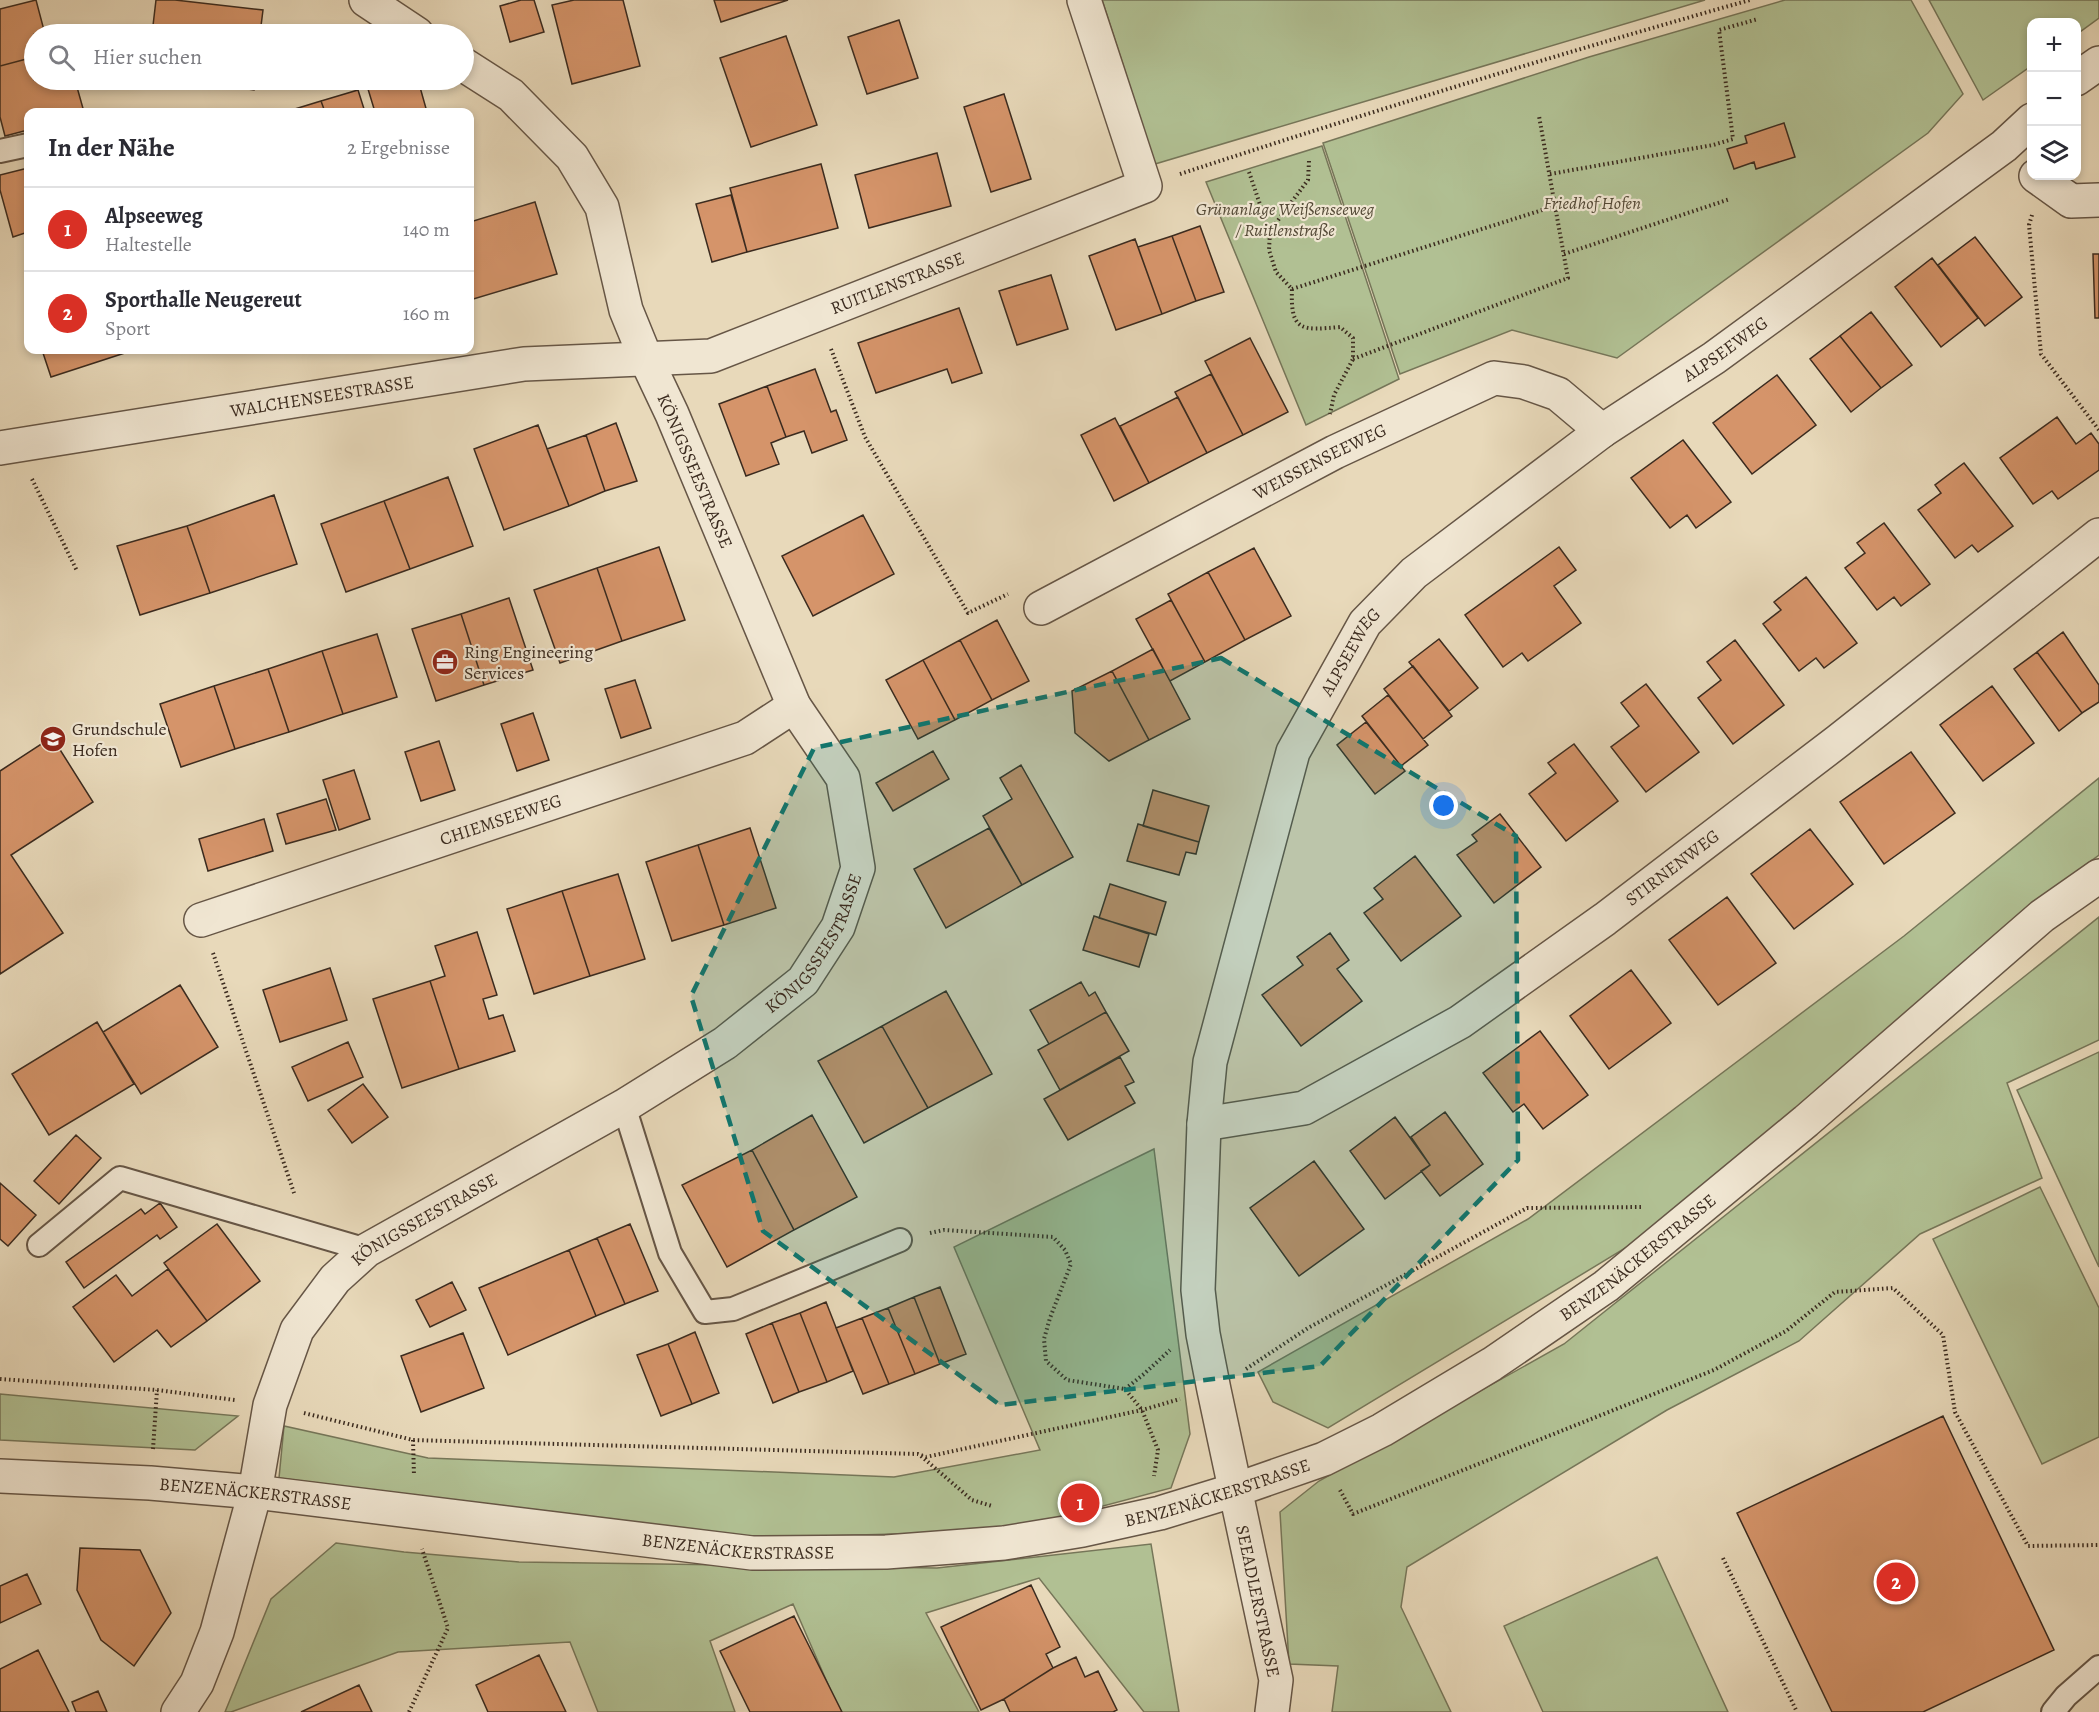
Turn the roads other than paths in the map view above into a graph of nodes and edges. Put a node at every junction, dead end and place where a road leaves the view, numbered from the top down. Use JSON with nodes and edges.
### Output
{"nodes":[{"id":1,"x":366,"y":0,"type":"edge"},
{"id":2,"x":1084,"y":0,"type":"edge"},
{"id":3,"x":402,"y":24,"type":"edge"},
{"id":4,"x":2099,"y":63,"type":"edge"},
{"id":5,"x":474,"y":71,"type":"edge"},
{"id":6,"x":2081,"y":76,"type":"edge"},
{"id":7,"x":2027,"y":124,"type":"edge"},
{"id":8,"x":24,"y":146,"type":"edge"},
{"id":9,"x":2004,"y":146,"type":"junction"},
{"id":10,"x":0,"y":151,"type":"edge"},
{"id":11,"x":2027,"y":168,"type":"edge"},
{"id":12,"x":2041,"y":180,"type":"edge"},
{"id":13,"x":2099,"y":200,"type":"edge"},
{"id":14,"x":646,"y":359,"type":"junction"},
{"id":15,"x":1602,"y":431,"type":"junction"},
{"id":16,"x":8,"y":447,"type":"edge"},
{"id":17,"x":2099,"y":535,"type":"edge"},
{"id":18,"x":1041,"y":608,"type":"dead end"},
{"id":19,"x":794,"y":706,"type":"junction"},
{"id":20,"x":2099,"y":876,"type":"edge"},
{"id":21,"x":201,"y":920,"type":"road end"},
{"id":22,"x":624,"y":1106,"type":"junction"},
{"id":23,"x":1204,"y":1124,"type":"junction"},
{"id":24,"x":900,"y":1240,"type":"road end"},
{"id":25,"x":39,"y":1245,"type":"dead end"},
{"id":26,"x":367,"y":1250,"type":"junction"},
{"id":27,"x":0,"y":1476,"type":"edge"},
{"id":28,"x":1235,"y":1490,"type":"junction"},
{"id":29,"x":255,"y":1492,"type":"junction"},
{"id":30,"x":2099,"y":1667,"type":"edge"},
{"id":31,"x":178,"y":1712,"type":"edge"},
{"id":32,"x":1272,"y":1712,"type":"edge"},
{"id":33,"x":2053,"y":1712,"type":"edge"}],
"edges":[{"from":1,"to":3,"type":"street"},
{"from":2,"to":14,"type":"street","name":"RUITLENSTRASSE"},
{"from":4,"to":6,"type":"street"},
{"from":5,"to":14,"type":"street","name":"KÖNIGSSEESTRASSE"},
{"from":7,"to":9,"type":"street","name":"ALPSEEWEG"},
{"from":8,"to":10,"type":"lane"},
{"from":9,"to":11,"type":"street"},
{"from":9,"to":15,"type":"street","name":"ALPSEEWEG"},
{"from":12,"to":13,"type":"street"},
{"from":14,"to":16,"type":"street","name":"WALCHENSEESTRASSE"},
{"from":14,"to":19,"type":"street","name":"KÖNIGSSEESTRASSE"},
{"from":15,"to":18,"type":"street","name":"WEISSENSEEWEG"},
{"from":15,"to":23,"type":"street","name":"ALPSEEWEG"},
{"from":17,"to":23,"type":"street","name":"STIRNENWEG"},
{"from":19,"to":21,"type":"street","name":"CHIEMSEEWEG"},
{"from":19,"to":22,"type":"street","name":"KÖNIGSSEESTRASSE"},
{"from":20,"to":28,"type":"street","name":"BENZENÄCKERSTRASSE"},
{"from":22,"to":24,"type":"lane"},
{"from":22,"to":26,"type":"street","name":"KÖNIGSSEESTRASSE"},
{"from":23,"to":28,"type":"street","name":"ALPSEEWEG"},
{"from":25,"to":26,"type":"lane"},
{"from":26,"to":29,"type":"street","name":"KÖNIGSSEESTRASSE"},
{"from":27,"to":29,"type":"street","name":"BENZENÄCKERSTRASSE"},
{"from":28,"to":29,"type":"street","name":"BENZENÄCKERSTRASSE"},
{"from":28,"to":32,"type":"street","name":"SEEADLERSTRASSE"},
{"from":29,"to":31,"type":"street","name":"KÖNIGSSEESTRASSE"},
{"from":30,"to":33,"type":"lane"}]}
